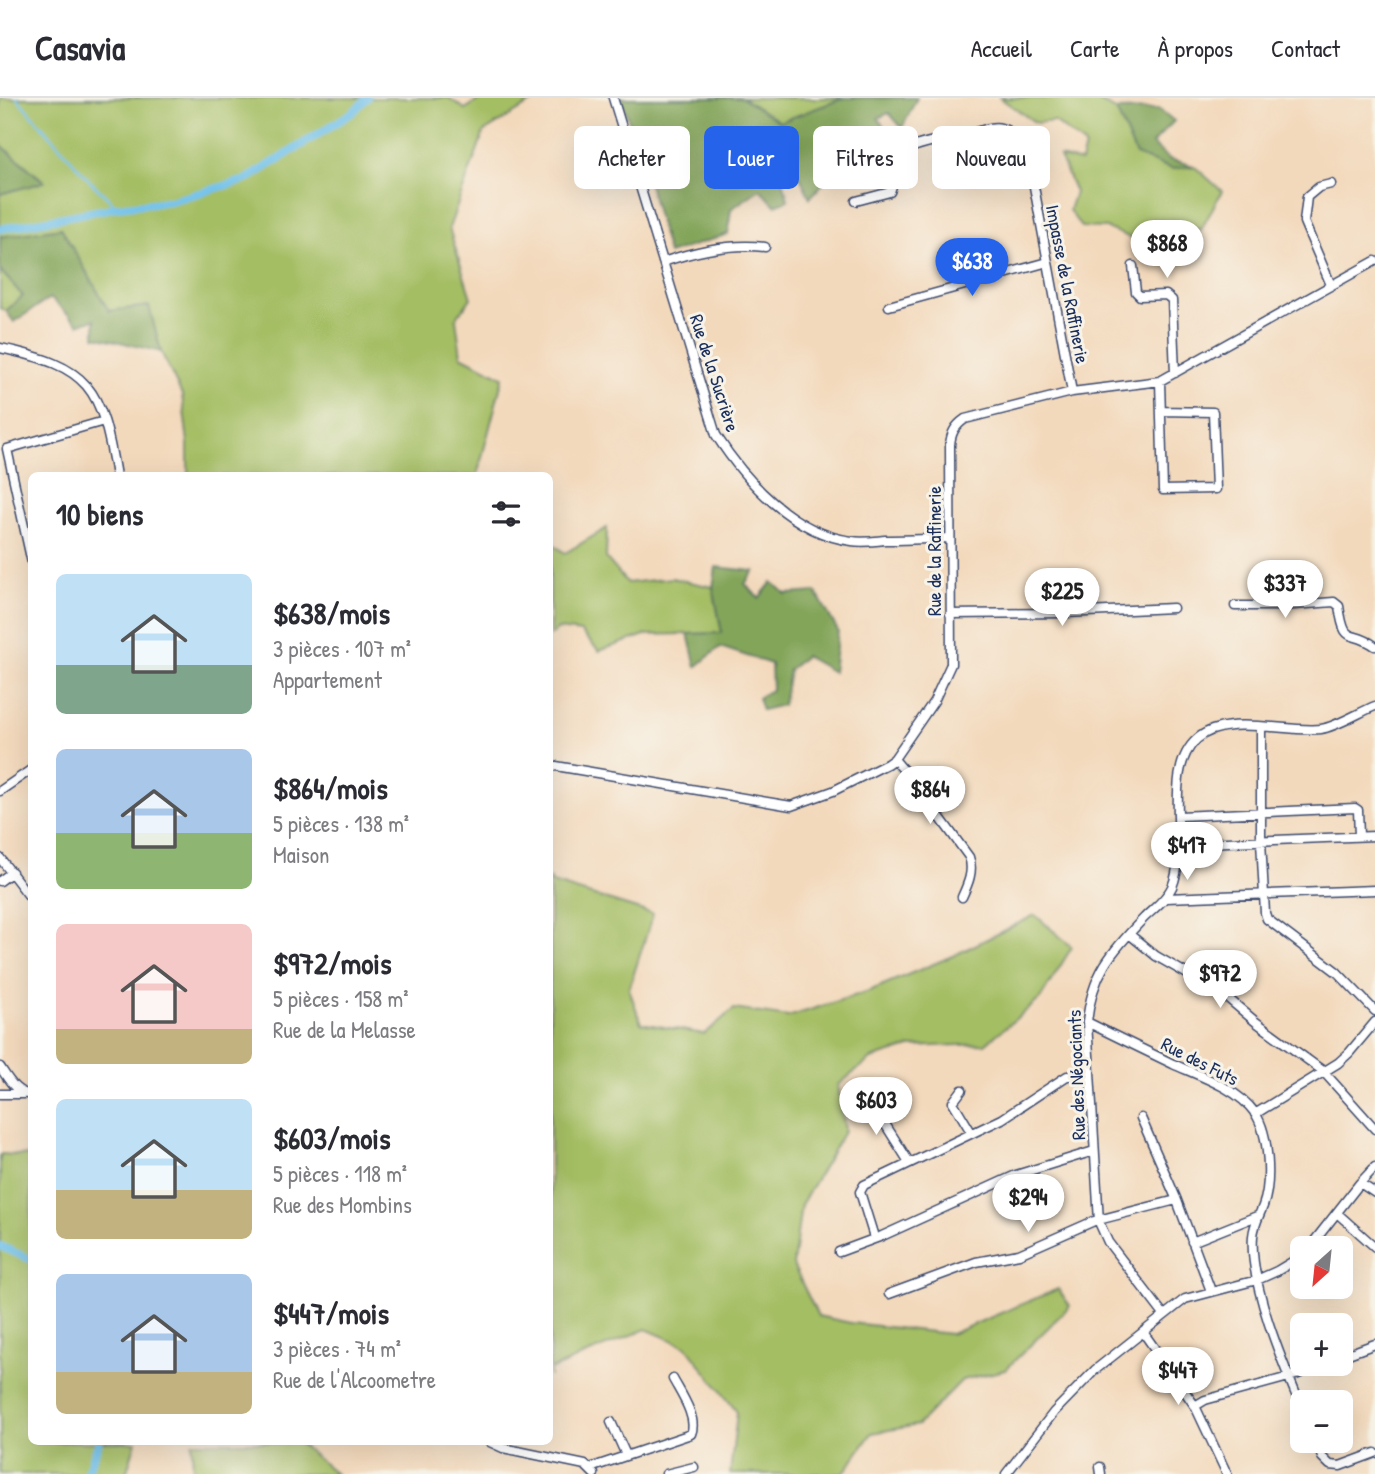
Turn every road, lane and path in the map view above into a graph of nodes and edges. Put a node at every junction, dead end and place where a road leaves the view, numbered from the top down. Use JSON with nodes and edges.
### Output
{"nodes":[{"id":1,"x":613,"y":98,"type":"edge"},
{"id":2,"x":1331,"y":184,"type":"dead end"},
{"id":3,"x":856,"y":201,"type":"dead end"},
{"id":4,"x":765,"y":247,"type":"dead end"},
{"id":5,"x":1375,"y":261,"type":"edge"},
{"id":6,"x":663,"y":262,"type":"junction"},
{"id":7,"x":1048,"y":262,"type":"junction"},
{"id":8,"x":1133,"y":266,"type":"dead end"},
{"id":9,"x":1331,"y":285,"type":"junction"},
{"id":10,"x":888,"y":306,"type":"dead end"},
{"id":11,"x":0,"y":348,"type":"edge"},
{"id":12,"x":1175,"y":373,"type":"junction"},
{"id":13,"x":1160,"y":381,"type":"junction"},
{"id":14,"x":1072,"y":392,"type":"junction"},
{"id":15,"x":1161,"y":411,"type":"junction"},
{"id":16,"x":104,"y":421,"type":"junction"},
{"id":17,"x":115,"y":472,"type":"edge"},
{"id":18,"x":949,"y":538,"type":"junction"},
{"id":19,"x":28,"y":544,"type":"edge"},
{"id":20,"x":1235,"y":606,"type":"dead end"},
{"id":21,"x":1173,"y":608,"type":"dead end"},
{"id":22,"x":950,"y":614,"type":"junction"},
{"id":23,"x":1375,"y":646,"type":"edge"},
{"id":24,"x":1375,"y":706,"type":"edge"},
{"id":25,"x":1261,"y":727,"type":"junction"},
{"id":26,"x":894,"y":759,"type":"junction"},
{"id":27,"x":553,"y":766,"type":"edge"},
{"id":28,"x":28,"y":772,"type":"edge"},
{"id":29,"x":0,"y":791,"type":"edge"},
{"id":30,"x":1261,"y":811,"type":"junction"},
{"id":31,"x":1179,"y":816,"type":"junction"},
{"id":32,"x":1359,"y":836,"type":"junction"},
{"id":33,"x":1375,"y":836,"type":"edge"},
{"id":34,"x":1261,"y":841,"type":"junction"},
{"id":35,"x":1180,"y":844,"type":"junction"},
{"id":36,"x":0,"y":858,"type":"edge"},
{"id":37,"x":12,"y":872,"type":"junction"},
{"id":38,"x":0,"y":881,"type":"edge"},
{"id":39,"x":1375,"y":890,"type":"edge"},
{"id":40,"x":28,"y":894,"type":"edge"},
{"id":41,"x":1263,"y":894,"type":"junction"},
{"id":42,"x":962,"y":897,"type":"dead end"},
{"id":43,"x":1166,"y":898,"type":"junction"},
{"id":44,"x":1129,"y":934,"type":"junction"},
{"id":45,"x":1375,"y":1011,"type":"edge"},
{"id":46,"x":1087,"y":1022,"type":"junction"},
{"id":47,"x":1375,"y":1022,"type":"edge"},
{"id":48,"x":0,"y":1067,"type":"edge"},
{"id":49,"x":1323,"y":1071,"type":"junction"},
{"id":50,"x":1090,"y":1076,"type":"junction"},
{"id":51,"x":962,"y":1090,"type":"dead end"},
{"id":52,"x":0,"y":1094,"type":"edge"},
{"id":53,"x":27,"y":1095,"type":"edge"},
{"id":54,"x":868,"y":1097,"type":"dead end"},
{"id":55,"x":1255,"y":1114,"type":"junction"},
{"id":56,"x":1141,"y":1118,"type":"dead end"},
{"id":57,"x":1375,"y":1129,"type":"edge"},
{"id":58,"x":971,"y":1132,"type":"junction"},
{"id":59,"x":1094,"y":1151,"type":"junction"},
{"id":60,"x":909,"y":1162,"type":"junction"},
{"id":61,"x":1375,"y":1167,"type":"edge"},
{"id":62,"x":1360,"y":1183,"type":"junction"},
{"id":63,"x":1375,"y":1193,"type":"edge"},
{"id":64,"x":1176,"y":1199,"type":"junction"},
{"id":65,"x":1338,"y":1214,"type":"junction"},
{"id":66,"x":1257,"y":1216,"type":"junction"},
{"id":67,"x":1098,"y":1220,"type":"junction"},
{"id":68,"x":1320,"y":1236,"type":"edge"},
{"id":69,"x":874,"y":1237,"type":"junction"},
{"id":70,"x":1192,"y":1242,"type":"junction"},
{"id":71,"x":1375,"y":1247,"type":"edge"},
{"id":72,"x":839,"y":1252,"type":"dead end"},
{"id":73,"x":1290,"y":1263,"type":"edge"},
{"id":74,"x":1258,"y":1280,"type":"junction"},
{"id":75,"x":1211,"y":1291,"type":"junction"},
{"id":76,"x":889,"y":1294,"type":"dead end"},
{"id":77,"x":1164,"y":1315,"type":"junction"},
{"id":78,"x":1143,"y":1332,"type":"junction"},
{"id":79,"x":1375,"y":1344,"type":"edge"},
{"id":80,"x":1353,"y":1352,"type":"edge"},
{"id":81,"x":1288,"y":1376,"type":"junction"},
{"id":82,"x":673,"y":1379,"type":"dead end"},
{"id":83,"x":1294,"y":1390,"type":"edge"},
{"id":84,"x":1195,"y":1406,"type":"junction"},
{"id":85,"x":611,"y":1422,"type":"dead end"},
{"id":86,"x":496,"y":1445,"type":"edge"},
{"id":87,"x":1320,"y":1453,"type":"edge"},
{"id":88,"x":1375,"y":1453,"type":"edge"},
{"id":89,"x":626,"y":1455,"type":"junction"},
{"id":90,"x":694,"y":1467,"type":"dead end"},
{"id":91,"x":592,"y":1471,"type":"edge"},
{"id":92,"x":666,"y":1474,"type":"edge"},
{"id":93,"x":1006,"y":1474,"type":"edge"},
{"id":94,"x":1227,"y":1474,"type":"edge"}],
"edges":[{"from":1,"to":6,"type":"street","name":"Rue de la Sucrière"},
{"from":2,"to":9,"type":"street"},
{"from":3,"to":7,"type":"street","name":"Impasse de la Raffinerie"},
{"from":4,"to":6,"type":"street"},
{"from":5,"to":9,"type":"street","name":"Rue de la Raffinerie"},
{"from":6,"to":18,"type":"street","name":"Rue de la Sucrière"},
{"from":7,"to":10,"type":"street"},
{"from":7,"to":14,"type":"street","name":"Impasse de la Raffinerie"},
{"from":8,"to":12,"type":"street"},
{"from":9,"to":12,"type":"street","name":"Rue de la Raffinerie"},
{"from":11,"to":16,"type":"street"},
{"from":12,"to":13,"type":"street","name":"Rue de la Raffinerie"},
{"from":13,"to":14,"type":"street","name":"Rue de la Raffinerie"},
{"from":13,"to":15,"type":"street"},
{"from":14,"to":18,"type":"street","name":"Rue de la Raffinerie"},
{"from":15,"to":15,"type":"street"},
{"from":16,"to":17,"type":"street"},
{"from":16,"to":19,"type":"street"},
{"from":18,"to":22,"type":"street","name":"Rue de la Raffinerie"},
{"from":20,"to":23,"type":"street"},
{"from":21,"to":22,"type":"street"},
{"from":22,"to":26,"type":"street","name":"Rue de la Raffinerie"},
{"from":24,"to":25,"type":"street","name":"Rue des Négociants"},
{"from":25,"to":30,"type":"street"},
{"from":25,"to":31,"type":"street","name":"Rue des Négociants"},
{"from":26,"to":27,"type":"street","name":"Rue de la Raffinerie"},
{"from":26,"to":42,"type":"street"},
{"from":28,"to":29,"type":"street"},
{"from":30,"to":31,"type":"street"},
{"from":30,"to":32,"type":"street"},
{"from":30,"to":34,"type":"street"},
{"from":31,"to":35,"type":"street","name":"Rue des Négociants"},
{"from":32,"to":33,"type":"street"},
{"from":32,"to":34,"type":"street"},
{"from":34,"to":35,"type":"street"},
{"from":34,"to":41,"type":"street"},
{"from":35,"to":43,"type":"street","name":"Rue des Négociants"},
{"from":36,"to":37,"type":"street"},
{"from":37,"to":38,"type":"street"},
{"from":37,"to":40,"type":"street"},
{"from":39,"to":41,"type":"street"},
{"from":41,"to":43,"type":"street"},
{"from":41,"to":45,"type":"street"},
{"from":43,"to":44,"type":"street","name":"Rue des Négociants"},
{"from":44,"to":46,"type":"street","name":"Rue des Négociants"},
{"from":44,"to":49,"type":"street"},
{"from":46,"to":50,"type":"street","name":"Rue des Négociants"},
{"from":46,"to":55,"type":"street","name":"Rue des Futs"},
{"from":47,"to":49,"type":"street"},
{"from":48,"to":53,"type":"street"},
{"from":49,"to":55,"type":"street"},
{"from":49,"to":57,"type":"street"},
{"from":50,"to":58,"type":"street"},
{"from":50,"to":59,"type":"street","name":"Rue des Négociants"},
{"from":51,"to":58,"type":"street"},
{"from":52,"to":53,"type":"street"},
{"from":54,"to":60,"type":"street"},
{"from":55,"to":66,"type":"street"},
{"from":56,"to":64,"type":"street"},
{"from":58,"to":60,"type":"street"},
{"from":59,"to":67,"type":"street","name":"Rue des Négociants"},
{"from":59,"to":69,"type":"street"},
{"from":60,"to":69,"type":"street"},
{"from":61,"to":62,"type":"street"},
{"from":62,"to":63,"type":"street"},
{"from":62,"to":65,"type":"street"},
{"from":64,"to":67,"type":"street"},
{"from":64,"to":70,"type":"street"},
{"from":65,"to":68,"type":"street"},
{"from":65,"to":71,"type":"street"},
{"from":66,"to":70,"type":"street"},
{"from":66,"to":74,"type":"street"},
{"from":67,"to":76,"type":"street"},
{"from":67,"to":77,"type":"street","name":"Rue des Négociants"},
{"from":69,"to":72,"type":"street"},
{"from":70,"to":75,"type":"street"},
{"from":73,"to":74,"type":"street"},
{"from":74,"to":75,"type":"street"},
{"from":74,"to":81,"type":"street"},
{"from":75,"to":77,"type":"street"},
{"from":77,"to":78,"type":"street"},
{"from":78,"to":84,"type":"street"},
{"from":78,"to":93,"type":"street"},
{"from":79,"to":80,"type":"street"},
{"from":81,"to":83,"type":"street"},
{"from":81,"to":84,"type":"street"},
{"from":82,"to":89,"type":"street"},
{"from":84,"to":94,"type":"street"},
{"from":85,"to":89,"type":"street"},
{"from":86,"to":91,"type":"street"},
{"from":87,"to":88,"type":"street"},
{"from":89,"to":91,"type":"street"},
{"from":90,"to":92,"type":"street"}]}
